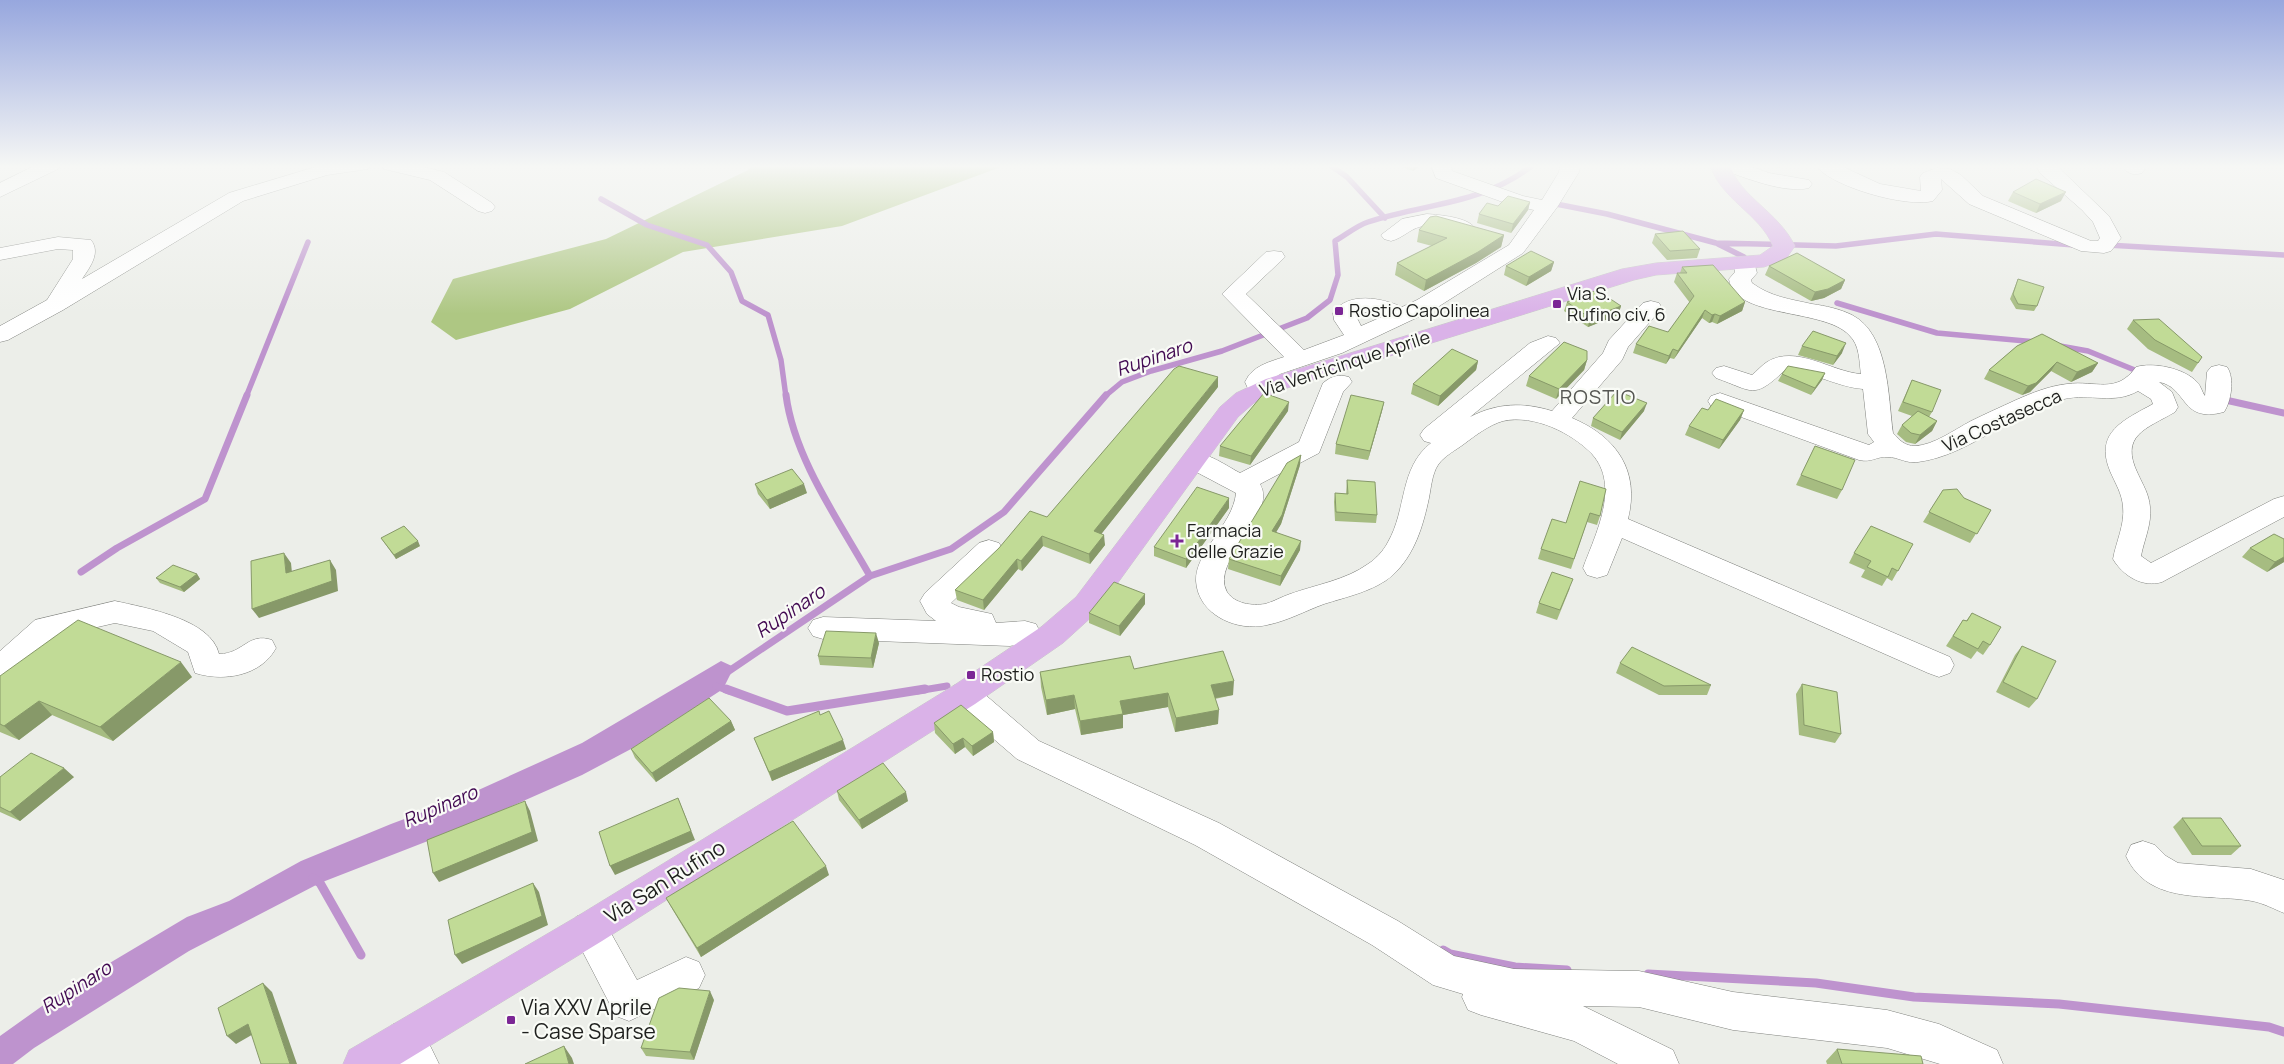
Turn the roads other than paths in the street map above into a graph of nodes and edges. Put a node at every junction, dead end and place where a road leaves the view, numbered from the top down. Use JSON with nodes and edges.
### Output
{"nodes":[{"id":1,"x":208,"y":215,"type":"edge"},
{"id":2,"x":1535,"y":215,"type":"edge"},
{"id":3,"x":1762,"y":215,"type":"edge"},
{"id":4,"x":2011,"y":215,"type":"edge"},
{"id":5,"x":2096,"y":215,"type":"edge"},
{"id":6,"x":1391,"y":235,"type":"dead end"},
{"id":7,"x":1501,"y":238,"type":"junction"},
{"id":8,"x":0,"y":254,"type":"edge"},
{"id":9,"x":1274,"y":257,"type":"dead end"},
{"id":10,"x":1745,"y":263,"type":"junction"},
{"id":11,"x":55,"y":305,"type":"junction"},
{"id":12,"x":1651,"y":308,"type":"dead end"},
{"id":13,"x":0,"y":335,"type":"edge"},
{"id":14,"x":1548,"y":343,"type":"dead end"},
{"id":15,"x":1301,"y":361,"type":"junction"},
{"id":16,"x":2219,"y":372,"type":"dead end"},
{"id":17,"x":1724,"y":374,"type":"dead end"},
{"id":18,"x":1340,"y":382,"type":"dead end"},
{"id":19,"x":1874,"y":383,"type":"junction"},
{"id":20,"x":2144,"y":384,"type":"junction"},
{"id":21,"x":1260,"y":390,"type":"junction"},
{"id":22,"x":1720,"y":401,"type":"edge"},
{"id":23,"x":1558,"y":421,"type":"junction"},
{"id":24,"x":1886,"y":444,"type":"junction"},
{"id":25,"x":1430,"y":459,"type":"junction"},
{"id":26,"x":1194,"y":460,"type":"junction"},
{"id":27,"x":1240,"y":484,"type":"junction"},
{"id":28,"x":2284,"y":505,"type":"edge"},
{"id":29,"x":1612,"y":523,"type":"junction"},
{"id":30,"x":989,"y":550,"type":"dead end"},
{"id":31,"x":1597,"y":568,"type":"dead end"},
{"id":32,"x":823,"y":628,"type":"dead end"},
{"id":33,"x":1037,"y":634,"type":"junction"},
{"id":34,"x":261,"y":648,"type":"dead end"},
{"id":35,"x":1939,"y":665,"type":"dead end"},
{"id":36,"x":0,"y":672,"type":"edge"},
{"id":37,"x":964,"y":695,"type":"junction"},
{"id":38,"x":2143,"y":856,"type":"dead end"},
{"id":39,"x":2284,"y":897,"type":"edge"},
{"id":40,"x":589,"y":929,"type":"junction"},
{"id":41,"x":1446,"y":972,"type":"junction"},
{"id":42,"x":686,"y":976,"type":"dead end"},
{"id":43,"x":413,"y":1051,"type":"edge"},
{"id":44,"x":364,"y":1064,"type":"edge"},
{"id":45,"x":1659,"y":1064,"type":"edge"},
{"id":46,"x":1983,"y":1064,"type":"edge"}],
"edges":[{"from":1,"to":11,"type":"street"},
{"from":2,"to":7,"type":"street"},
{"from":3,"to":10,"type":"main road","name":"Via Venticinque Aprile"},
{"from":4,"to":5,"type":"street"},
{"from":6,"to":7,"type":"street"},
{"from":7,"to":15,"type":"street"},
{"from":8,"to":11,"type":"street"},
{"from":9,"to":15,"type":"street"},
{"from":10,"to":19,"type":"street"},
{"from":10,"to":21,"type":"main road","name":"Via Venticinque Aprile"},
{"from":11,"to":13,"type":"street"},
{"from":12,"to":23,"type":"street"},
{"from":14,"to":25,"type":"street"},
{"from":15,"to":21,"type":"street"},
{"from":16,"to":20,"type":"street"},
{"from":17,"to":19,"type":"street"},
{"from":18,"to":27,"type":"street"},
{"from":19,"to":24,"type":"street"},
{"from":20,"to":24,"type":"street","name":"Via Costasecca"},
{"from":20,"to":28,"type":"street"},
{"from":21,"to":26,"type":"main road","name":"Via Venticinque Aprile"},
{"from":22,"to":24,"type":"street"},
{"from":23,"to":25,"type":"street"},
{"from":23,"to":29,"type":"street"},
{"from":25,"to":27,"type":"street"},
{"from":26,"to":27,"type":"street"},
{"from":26,"to":33,"type":"main road","name":"Via Venticinque Aprile"},
{"from":29,"to":31,"type":"street"},
{"from":29,"to":35,"type":"street"},
{"from":30,"to":33,"type":"street"},
{"from":32,"to":33,"type":"street"},
{"from":33,"to":37,"type":"main road","name":"Via Venticinque Aprile"},
{"from":34,"to":36,"type":"street"},
{"from":37,"to":40,"type":"main road","name":"Via San Rufino"},
{"from":37,"to":41,"type":"street"},
{"from":38,"to":39,"type":"street"},
{"from":40,"to":42,"type":"street"},
{"from":40,"to":43,"type":"main road","name":"Via San Rufino"},
{"from":41,"to":45,"type":"street"},
{"from":41,"to":46,"type":"street"},
{"from":43,"to":44,"type":"main road","name":"Via San Rufino"}]}
